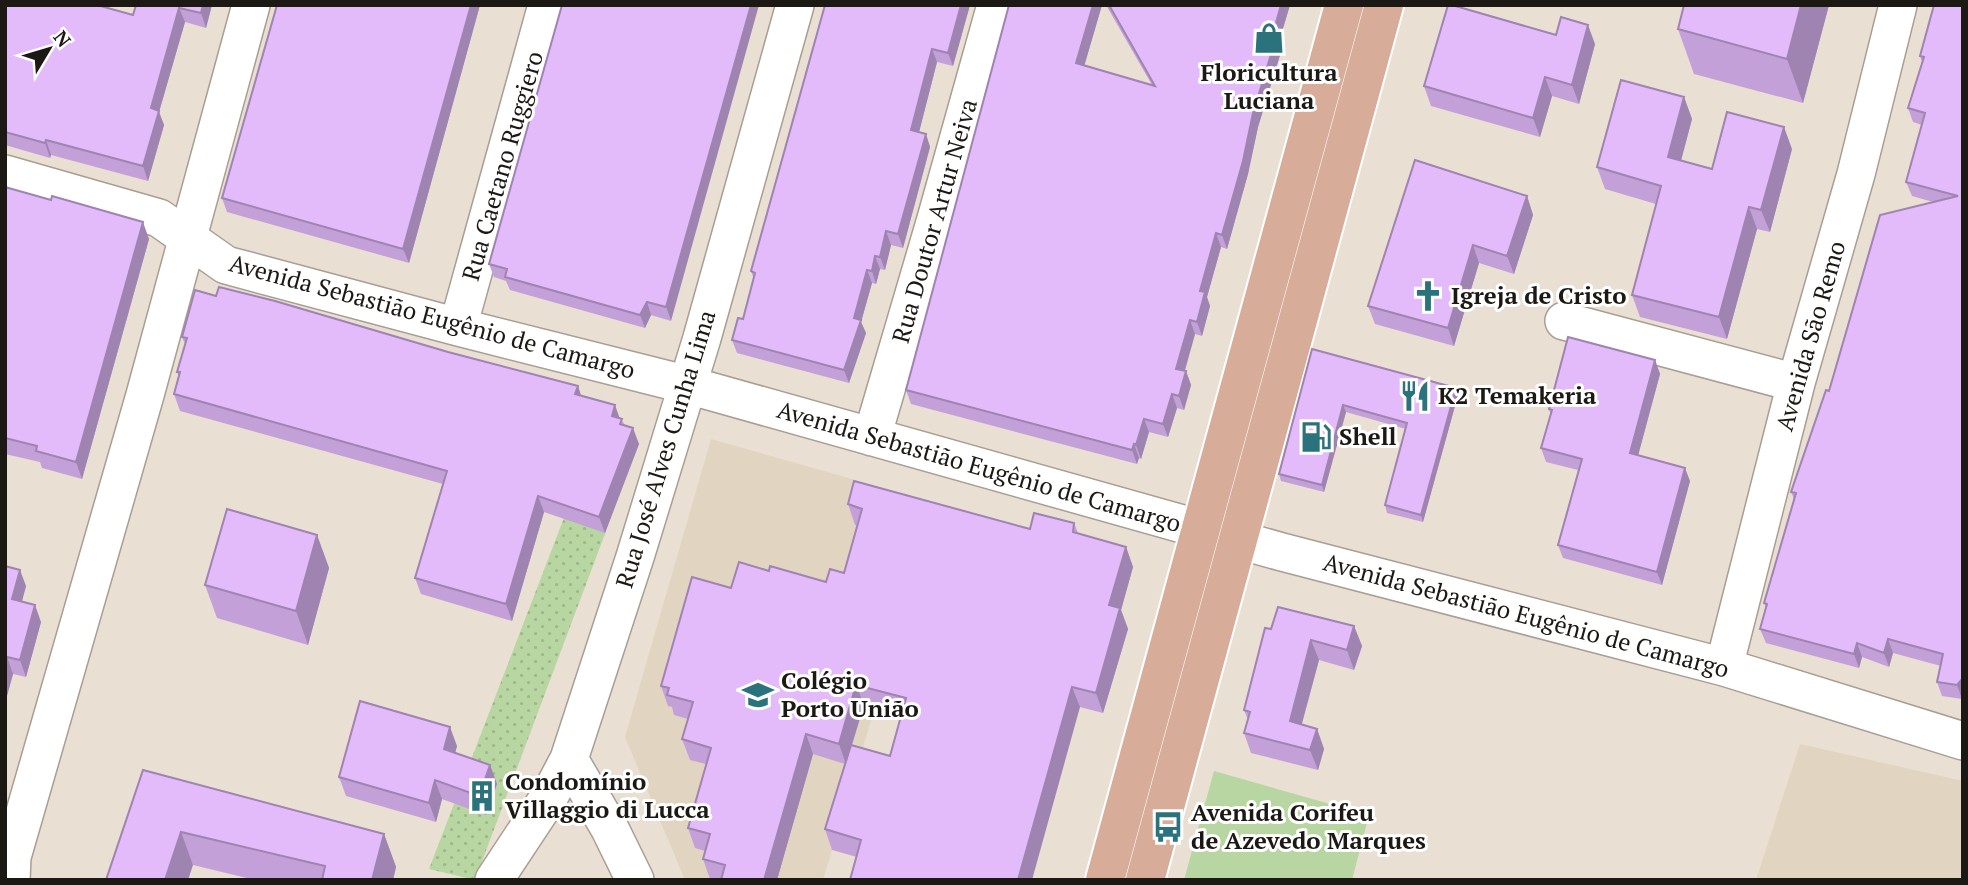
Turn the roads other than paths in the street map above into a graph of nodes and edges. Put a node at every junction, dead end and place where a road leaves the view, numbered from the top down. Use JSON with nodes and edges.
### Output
{"nodes":[{"id":1,"x":251,"y":5,"type":"edge"},
{"id":2,"x":547,"y":5,"type":"edge"},
{"id":3,"x":795,"y":5,"type":"edge"},
{"id":4,"x":996,"y":5,"type":"edge"},
{"id":5,"x":1345,"y":5,"type":"edge"},
{"id":6,"x":1384,"y":5,"type":"edge"},
{"id":7,"x":1898,"y":5,"type":"edge"},
{"id":8,"x":5,"y":174,"type":"edge"},
{"id":9,"x":188,"y":238,"type":"junction"},
{"id":10,"x":1564,"y":321,"type":"dead end"},
{"id":11,"x":458,"y":327,"type":"junction"},
{"id":12,"x":1796,"y":383,"type":"junction"},
{"id":13,"x":688,"y":386,"type":"junction"},
{"id":14,"x":872,"y":437,"type":"junction"},
{"id":15,"x":1201,"y":529,"type":"junction"},
{"id":16,"x":1238,"y":539,"type":"junction"},
{"id":17,"x":1724,"y":667,"type":"junction"},
{"id":18,"x":1963,"y":741,"type":"edge"},
{"id":19,"x":569,"y":759,"type":"junction"},
{"id":20,"x":11,"y":880,"type":"edge"},
{"id":21,"x":494,"y":880,"type":"edge"},
{"id":22,"x":635,"y":880,"type":"edge"},
{"id":23,"x":1105,"y":880,"type":"edge"},
{"id":24,"x":1145,"y":880,"type":"edge"}],
"edges":[{"from":1,"to":9,"type":"street"},
{"from":2,"to":11,"type":"street","name":"Rua Caetano Ruggiero"},
{"from":3,"to":13,"type":"street","name":"Rua José Alves Cunha Lima"},
{"from":4,"to":14,"type":"street","name":"Rua Doutor Artur Neiva"},
{"from":5,"to":15,"type":"main road"},
{"from":6,"to":16,"type":"main road"},
{"from":7,"to":12,"type":"street","name":"Avenida São Remo"},
{"from":8,"to":9,"type":"street","name":"Avenida Sebastião Eugênio de Camargo"},
{"from":9,"to":11,"type":"street","name":"Avenida Sebastião Eugênio de Camargo"},
{"from":9,"to":20,"type":"street"},
{"from":10,"to":12,"type":"street"},
{"from":11,"to":13,"type":"street","name":"Avenida Sebastião Eugênio de Camargo"},
{"from":12,"to":17,"type":"street","name":"Avenida São Remo"},
{"from":13,"to":14,"type":"street","name":"Avenida Sebastião Eugênio de Camargo"},
{"from":13,"to":19,"type":"street","name":"Rua José Alves Cunha Lima"},
{"from":14,"to":15,"type":"street","name":"Avenida Sebastião Eugênio de Camargo"},
{"from":15,"to":16,"type":"street","name":"Avenida Sebastião Eugênio de Camargo"},
{"from":15,"to":23,"type":"main road"},
{"from":16,"to":17,"type":"street","name":"Avenida Sebastião Eugênio de Camargo"},
{"from":16,"to":24,"type":"main road"},
{"from":17,"to":18,"type":"street","name":"Avenida Sebastião Eugênio de Camargo"},
{"from":19,"to":21,"type":"street","name":"Rua José Alves Cunha Lima"},
{"from":19,"to":22,"type":"street"}]}
